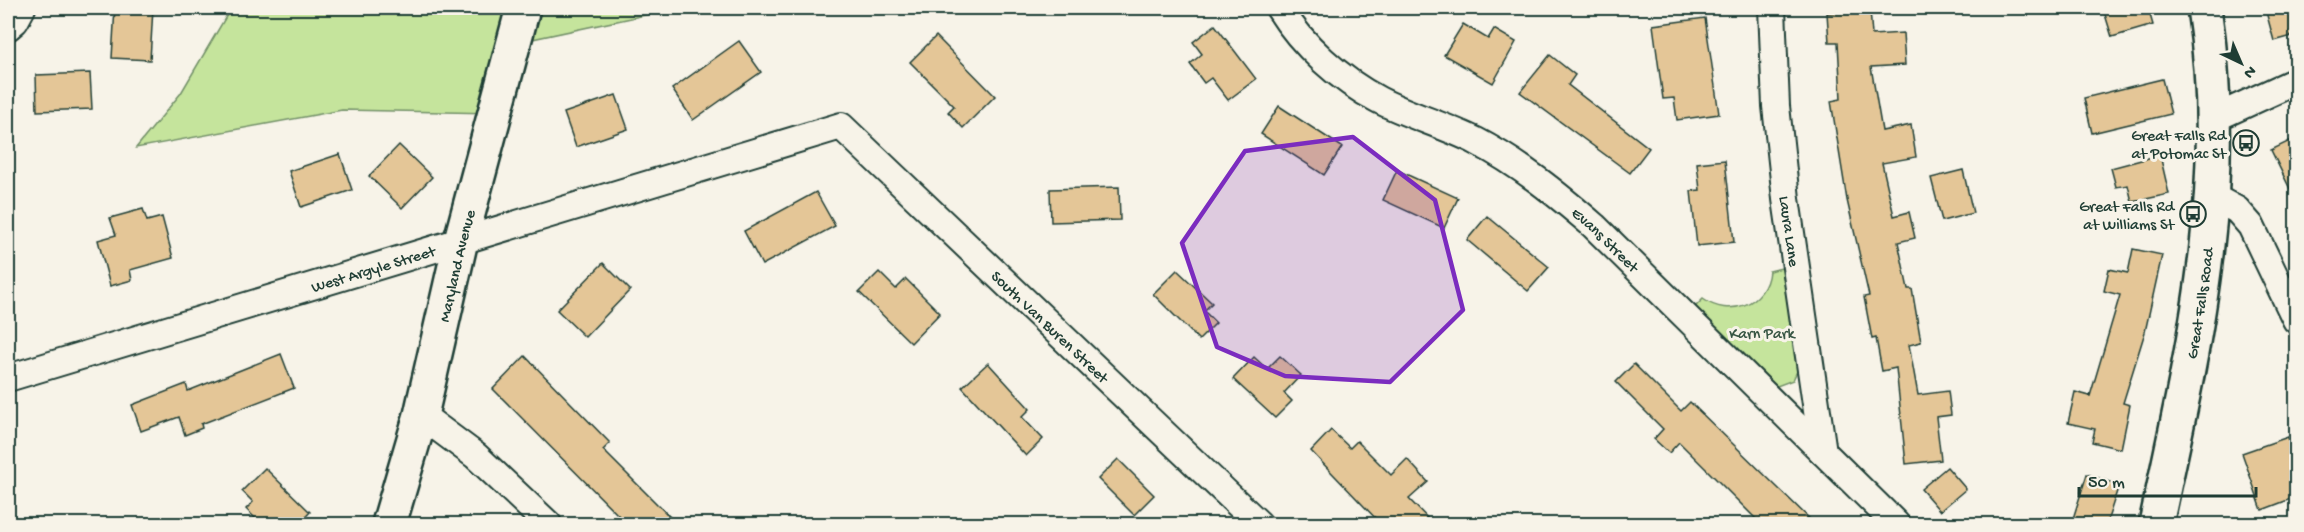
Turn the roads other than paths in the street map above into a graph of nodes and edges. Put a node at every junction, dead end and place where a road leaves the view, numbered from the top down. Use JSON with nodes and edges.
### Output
{"nodes":[{"id":1,"x":22,"y":8,"type":"edge"},
{"id":2,"x":523,"y":8,"type":"edge"},
{"id":3,"x":1279,"y":8,"type":"edge"},
{"id":4,"x":1772,"y":8,"type":"edge"},
{"id":5,"x":2204,"y":8,"type":"edge"},
{"id":6,"x":8,"y":27,"type":"edge"},
{"id":7,"x":2296,"y":81,"type":"edge"},
{"id":8,"x":2215,"y":118,"type":"junction"},
{"id":9,"x":842,"y":126,"type":"joint"},
{"id":10,"x":2213,"y":197,"type":"junction"},
{"id":11,"x":461,"y":240,"type":"junction"},
{"id":12,"x":2296,"y":320,"type":"edge"},
{"id":13,"x":8,"y":378,"type":"edge"},
{"id":14,"x":422,"y":415,"type":"junction"},
{"id":15,"x":1823,"y":452,"type":"junction"},
{"id":16,"x":389,"y":525,"type":"edge"},
{"id":17,"x":548,"y":525,"type":"edge"},
{"id":18,"x":1258,"y":525,"type":"edge"},
{"id":19,"x":1896,"y":525,"type":"edge"},
{"id":20,"x":2156,"y":525,"type":"edge"}],
"edges":[{"from":1,"to":6,"type":"street"},
{"from":2,"to":11,"type":"main road","name":"Maryland Avenue"},
{"from":3,"to":15,"type":"street","name":"Evans Street"},
{"from":4,"to":15,"type":"street","name":"Laura Lane"},
{"from":5,"to":8,"type":"main road","name":"Great Falls Road"},
{"from":7,"to":8,"type":"street"},
{"from":8,"to":10,"type":"main road","name":"Great Falls Road"},
{"from":9,"to":11,"type":"street","name":"West Argyle Street"},
{"from":9,"to":18,"type":"street","name":"South Van Buren Street"},
{"from":10,"to":12,"type":"street"},
{"from":10,"to":20,"type":"main road","name":"Great Falls Road"},
{"from":11,"to":13,"type":"street","name":"West Argyle Street"},
{"from":11,"to":14,"type":"main road","name":"Maryland Avenue"},
{"from":14,"to":16,"type":"main road","name":"Maryland Avenue"},
{"from":14,"to":17,"type":"street"},
{"from":15,"to":19,"type":"street","name":"Evans Street"}]}
